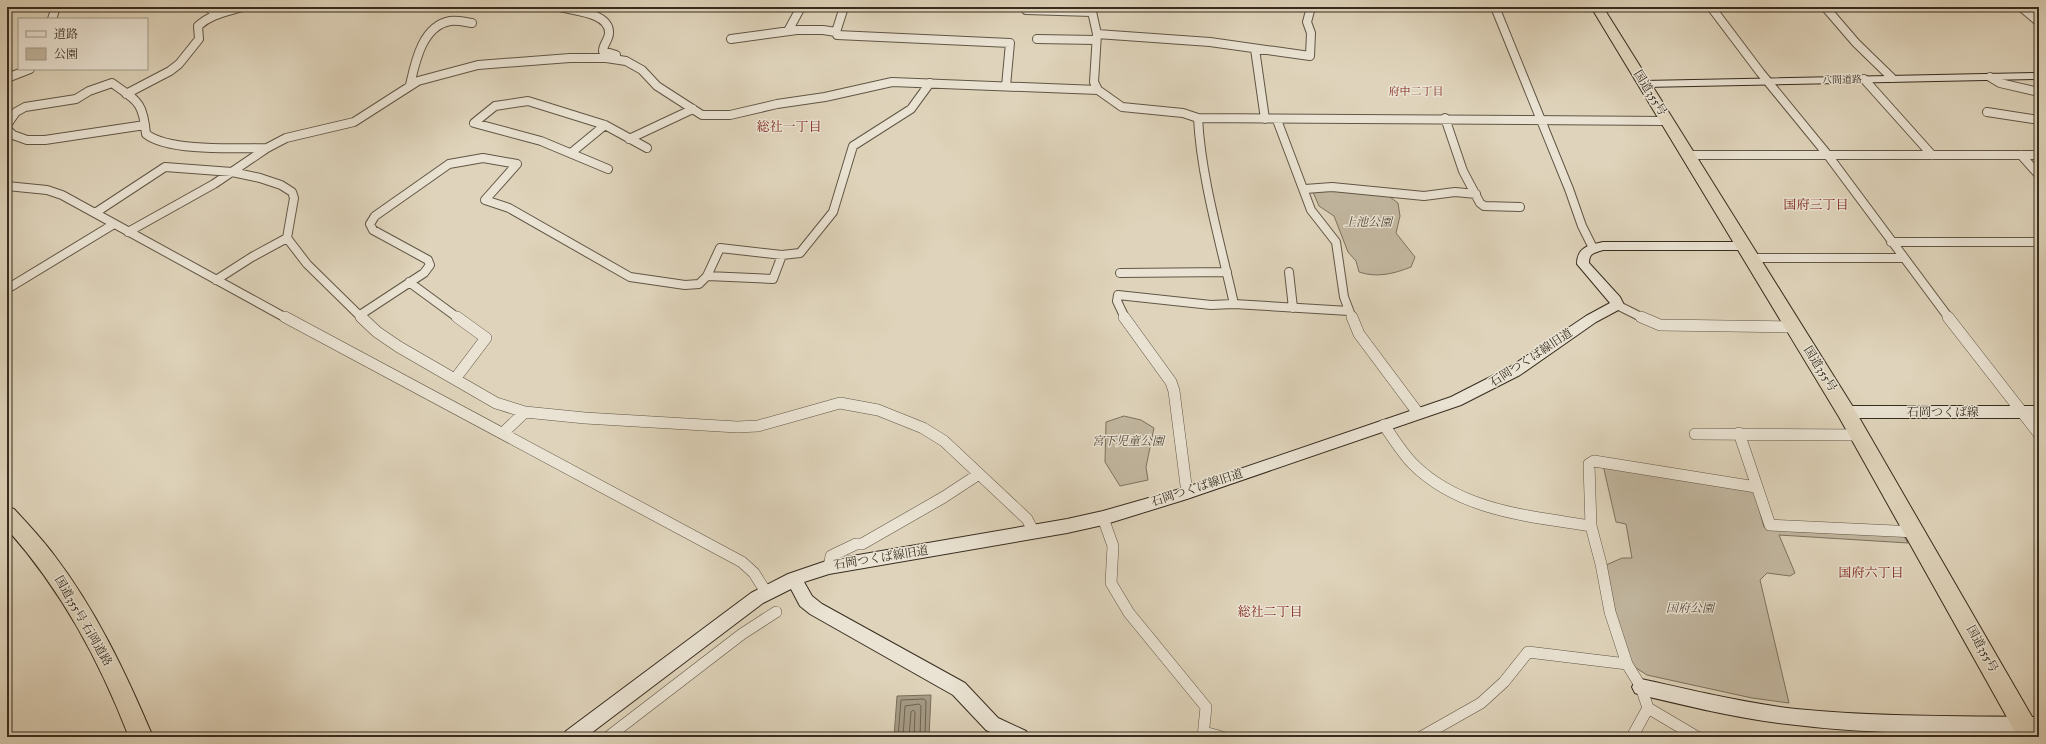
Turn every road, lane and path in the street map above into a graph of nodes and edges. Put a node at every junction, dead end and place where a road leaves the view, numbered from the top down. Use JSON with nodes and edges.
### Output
{"nodes":[{"id":1,"x":56,"y":7,"type":"edge"},
{"id":2,"x":208,"y":7,"type":"edge"},
{"id":3,"x":242,"y":7,"type":"edge"},
{"id":4,"x":560,"y":7,"type":"edge"},
{"id":5,"x":801,"y":7,"type":"edge"},
{"id":6,"x":844,"y":7,"type":"edge"},
{"id":7,"x":1311,"y":7,"type":"edge"},
{"id":8,"x":1495,"y":7,"type":"edge"},
{"id":9,"x":1597,"y":7,"type":"edge"},
{"id":10,"x":1711,"y":7,"type":"edge"},
{"id":11,"x":1826,"y":7,"type":"edge"},
{"id":12,"x":2021,"y":7,"type":"edge"},
{"id":13,"x":1042,"y":9,"type":"edge"},
{"id":14,"x":1092,"y":9,"type":"edge"},
{"id":15,"x":1026,"y":10,"type":"dead end"},
{"id":16,"x":216,"y":14,"type":"junction"},
{"id":17,"x":52,"y":18,"type":"edge"},
{"id":18,"x":2039,"y":22,"type":"edge"},
{"id":19,"x":472,"y":23,"type":"dead end"},
{"id":20,"x":788,"y":31,"type":"junction"},
{"id":21,"x":836,"y":32,"type":"junction"},
{"id":22,"x":1096,"y":37,"type":"junction"},
{"id":23,"x":731,"y":39,"type":"dead end"},
{"id":24,"x":1037,"y":39,"type":"dead end"},
{"id":25,"x":1255,"y":50,"type":"junction"},
{"id":26,"x":626,"y":61,"type":"junction"},
{"id":27,"x":27,"y":70,"type":"edge"},
{"id":28,"x":2039,"y":76,"type":"edge"},
{"id":29,"x":1990,"y":77,"type":"junction"},
{"id":30,"x":7,"y":78,"type":"edge"},
{"id":31,"x":1892,"y":78,"type":"junction"},
{"id":32,"x":1864,"y":79,"type":"junction"},
{"id":33,"x":1768,"y":81,"type":"junction"},
{"id":34,"x":930,"y":83,"type":"junction"},
{"id":35,"x":1644,"y":84,"type":"junction"},
{"id":36,"x":410,"y":85,"type":"junction"},
{"id":37,"x":1006,"y":86,"type":"junction"},
{"id":38,"x":1098,"y":90,"type":"junction"},
{"id":39,"x":2039,"y":92,"type":"edge"},
{"id":40,"x":126,"y":94,"type":"junction"},
{"id":41,"x":693,"y":109,"type":"junction"},
{"id":42,"x":1987,"y":112,"type":"dead end"},
{"id":43,"x":1198,"y":118,"type":"junction"},
{"id":44,"x":1445,"y":118,"type":"junction"},
{"id":45,"x":1265,"y":119,"type":"junction"},
{"id":46,"x":1277,"y":120,"type":"junction"},
{"id":47,"x":1541,"y":120,"type":"junction"},
{"id":48,"x":2039,"y":120,"type":"edge"},
{"id":49,"x":1668,"y":121,"type":"junction"},
{"id":50,"x":7,"y":125,"type":"edge"},
{"id":51,"x":145,"y":125,"type":"junction"},
{"id":52,"x":605,"y":125,"type":"junction"},
{"id":53,"x":7,"y":129,"type":"edge"},
{"id":54,"x":629,"y":138,"type":"junction"},
{"id":55,"x":267,"y":148,"type":"junction"},
{"id":56,"x":646,"y":148,"type":"dead end"},
{"id":57,"x":571,"y":153,"type":"junction"},
{"id":58,"x":1827,"y":154,"type":"junction"},
{"id":59,"x":1689,"y":155,"type":"junction"},
{"id":60,"x":1932,"y":155,"type":"junction"},
{"id":61,"x":2022,"y":155,"type":"junction"},
{"id":62,"x":2039,"y":156,"type":"edge"},
{"id":63,"x":608,"y":169,"type":"dead end"},
{"id":64,"x":232,"y":172,"type":"junction"},
{"id":65,"x":2039,"y":175,"type":"edge"},
{"id":66,"x":7,"y":186,"type":"edge"},
{"id":67,"x":1305,"y":189,"type":"junction"},
{"id":68,"x":1476,"y":194,"type":"junction"},
{"id":69,"x":1520,"y":207,"type":"dead end"},
{"id":70,"x":95,"y":213,"type":"junction"},
{"id":71,"x":114,"y":224,"type":"junction"},
{"id":72,"x":128,"y":232,"type":"junction"},
{"id":73,"x":286,"y":238,"type":"junction"},
{"id":74,"x":1891,"y":242,"type":"junction"},
{"id":75,"x":2039,"y":242,"type":"edge"},
{"id":76,"x":1593,"y":248,"type":"junction"},
{"id":77,"x":1748,"y":252,"type":"junction"},
{"id":78,"x":782,"y":255,"type":"junction"},
{"id":79,"x":1903,"y":258,"type":"junction"},
{"id":80,"x":1227,"y":272,"type":"junction"},
{"id":81,"x":1289,"y":272,"type":"dead end"},
{"id":82,"x":1120,"y":273,"type":"dead end"},
{"id":83,"x":707,"y":276,"type":"junction"},
{"id":84,"x":216,"y":280,"type":"junction"},
{"id":85,"x":408,"y":282,"type":"junction"},
{"id":86,"x":7,"y":289,"type":"edge"},
{"id":87,"x":1234,"y":304,"type":"junction"},
{"id":88,"x":1617,"y":305,"type":"junction"},
{"id":89,"x":1293,"y":308,"type":"junction"},
{"id":90,"x":1349,"y":311,"type":"junction"},
{"id":91,"x":360,"y":315,"type":"junction"},
{"id":92,"x":1794,"y":327,"type":"junction"},
{"id":93,"x":455,"y":379,"type":"junction"},
{"id":94,"x":524,"y":412,"type":"junction"},
{"id":95,"x":1846,"y":412,"type":"junction"},
{"id":96,"x":2022,"y":412,"type":"junction"},
{"id":97,"x":2039,"y":412,"type":"edge"},
{"id":98,"x":1418,"y":413,"type":"junction"},
{"id":99,"x":1384,"y":425,"type":"junction"},
{"id":100,"x":503,"y":434,"type":"junction"},
{"id":101,"x":1695,"y":434,"type":"dead end"},
{"id":102,"x":1739,"y":434,"type":"junction"},
{"id":103,"x":2039,"y":434,"type":"edge"},
{"id":104,"x":1860,"y":435,"type":"junction"},
{"id":105,"x":979,"y":474,"type":"junction"},
{"id":106,"x":1756,"y":487,"type":"junction"},
{"id":107,"x":1187,"y":493,"type":"junction"},
{"id":108,"x":7,"y":515,"type":"edge"},
{"id":109,"x":1103,"y":518,"type":"junction"},
{"id":110,"x":1591,"y":526,"type":"junction"},
{"id":111,"x":1034,"y":532,"type":"junction"},
{"id":112,"x":1916,"y":532,"type":"junction"},
{"id":113,"x":829,"y":567,"type":"junction"},
{"id":114,"x":794,"y":579,"type":"junction"},
{"id":115,"x":766,"y":592,"type":"junction"},
{"id":116,"x":776,"y":612,"type":"dead end"},
{"id":117,"x":1627,"y":664,"type":"junction"},
{"id":118,"x":1641,"y":687,"type":"junction"},
{"id":119,"x":1648,"y":708,"type":"junction"},
{"id":120,"x":2032,"y":729,"type":"edge"},
{"id":121,"x":1204,"y":734,"type":"edge"},
{"id":122,"x":142,"y":737,"type":"edge"},
{"id":123,"x":572,"y":737,"type":"edge"},
{"id":124,"x":608,"y":737,"type":"edge"},
{"id":125,"x":1020,"y":737,"type":"edge"},
{"id":126,"x":1222,"y":737,"type":"edge"},
{"id":127,"x":1421,"y":737,"type":"edge"},
{"id":128,"x":1632,"y":737,"type":"edge"},
{"id":129,"x":1698,"y":737,"type":"edge"}],
"edges":[{"from":1,"to":17,"type":"street"},
{"from":2,"to":16,"type":"street"},
{"from":3,"to":16,"type":"street"},
{"from":4,"to":26,"type":"street"},
{"from":5,"to":20,"type":"street"},
{"from":6,"to":21,"type":"street"},
{"from":7,"to":25,"type":"street"},
{"from":8,"to":47,"type":"street"},
{"from":9,"to":35,"type":"highway","name":"国道355号"},
{"from":10,"to":33,"type":"street"},
{"from":11,"to":31,"type":"street"},
{"from":12,"to":18,"type":"street"},
{"from":13,"to":14,"type":"street"},
{"from":13,"to":15,"type":"street"},
{"from":14,"to":22,"type":"street"},
{"from":16,"to":40,"type":"street"},
{"from":19,"to":36,"type":"street"},
{"from":20,"to":21,"type":"street"},
{"from":20,"to":23,"type":"street"},
{"from":21,"to":37,"type":"street"},
{"from":22,"to":24,"type":"street"},
{"from":22,"to":25,"type":"street"},
{"from":22,"to":38,"type":"street"},
{"from":25,"to":45,"type":"street"},
{"from":26,"to":36,"type":"street"},
{"from":26,"to":41,"type":"street"},
{"from":27,"to":30,"type":"street"},
{"from":28,"to":29,"type":"street","name":"八間道路"},
{"from":29,"to":31,"type":"street","name":"八間道路"},
{"from":29,"to":39,"type":"street"},
{"from":31,"to":32,"type":"street","name":"八間道路"},
{"from":32,"to":33,"type":"street","name":"八間道路"},
{"from":32,"to":60,"type":"street"},
{"from":33,"to":35,"type":"street","name":"八間道路"},
{"from":33,"to":58,"type":"street"},
{"from":34,"to":37,"type":"street"},
{"from":34,"to":41,"type":"street"},
{"from":34,"to":78,"type":"street"},
{"from":35,"to":49,"type":"highway","name":"国道355号"},
{"from":36,"to":55,"type":"street"},
{"from":37,"to":38,"type":"street"},
{"from":38,"to":43,"type":"street"},
{"from":40,"to":50,"type":"street"},
{"from":40,"to":51,"type":"street"},
{"from":41,"to":54,"type":"street"},
{"from":42,"to":48,"type":"street"},
{"from":43,"to":45,"type":"street"},
{"from":43,"to":80,"type":"street"},
{"from":44,"to":46,"type":"street"},
{"from":44,"to":47,"type":"street"},
{"from":44,"to":68,"type":"street"},
{"from":45,"to":46,"type":"street"},
{"from":46,"to":67,"type":"street"},
{"from":47,"to":49,"type":"street"},
{"from":47,"to":76,"type":"street"},
{"from":49,"to":59,"type":"highway","name":"国道355号"},
{"from":51,"to":53,"type":"street"},
{"from":51,"to":55,"type":"street"},
{"from":52,"to":54,"type":"street"},
{"from":52,"to":57,"type":"street"},
{"from":52,"to":57,"type":"street"},
{"from":54,"to":56,"type":"street"},
{"from":55,"to":64,"type":"street"},
{"from":57,"to":63,"type":"street"},
{"from":58,"to":59,"type":"street"},
{"from":58,"to":60,"type":"street"},
{"from":58,"to":74,"type":"street"},
{"from":59,"to":77,"type":"highway","name":"国道355号"},
{"from":60,"to":61,"type":"street"},
{"from":61,"to":62,"type":"street"},
{"from":61,"to":65,"type":"street"},
{"from":64,"to":70,"type":"street"},
{"from":64,"to":72,"type":"street"},
{"from":64,"to":73,"type":"street"},
{"from":66,"to":70,"type":"street"},
{"from":67,"to":68,"type":"street"},
{"from":67,"to":90,"type":"street"},
{"from":68,"to":69,"type":"street"},
{"from":70,"to":71,"type":"street"},
{"from":71,"to":72,"type":"street"},
{"from":71,"to":86,"type":"street"},
{"from":72,"to":84,"type":"street"},
{"from":73,"to":84,"type":"street"},
{"from":73,"to":91,"type":"street"},
{"from":74,"to":75,"type":"street"},
{"from":74,"to":79,"type":"street"},
{"from":76,"to":77,"type":"street"},
{"from":76,"to":88,"type":"street"},
{"from":77,"to":79,"type":"street"},
{"from":77,"to":92,"type":"highway","name":"国道355号"},
{"from":78,"to":83,"type":"street"},
{"from":78,"to":83,"type":"street"},
{"from":79,"to":96,"type":"street"},
{"from":80,"to":82,"type":"street"},
{"from":80,"to":87,"type":"street"},
{"from":81,"to":89,"type":"street"},
{"from":83,"to":85,"type":"street"},
{"from":84,"to":100,"type":"street"},
{"from":85,"to":91,"type":"street"},
{"from":85,"to":93,"type":"street"},
{"from":87,"to":89,"type":"street"},
{"from":87,"to":107,"type":"street"},
{"from":88,"to":92,"type":"street"},
{"from":88,"to":98,"type":"street","name":"石岡つくば線旧道"},
{"from":89,"to":90,"type":"street"},
{"from":90,"to":98,"type":"street"},
{"from":91,"to":93,"type":"street"},
{"from":92,"to":95,"type":"highway","name":"国道355号"},
{"from":93,"to":94,"type":"street"},
{"from":94,"to":100,"type":"street"},
{"from":94,"to":105,"type":"street"},
{"from":95,"to":96,"type":"street","name":"石岡つくば線"},
{"from":95,"to":104,"type":"highway","name":"国道355号"},
{"from":96,"to":97,"type":"street","name":"石岡つくば線"},
{"from":96,"to":103,"type":"street"},
{"from":98,"to":99,"type":"street","name":"石岡つくば線旧道"},
{"from":99,"to":107,"type":"street","name":"石岡つくば線旧道"},
{"from":99,"to":110,"type":"street"},
{"from":100,"to":115,"type":"street"},
{"from":101,"to":102,"type":"street"},
{"from":102,"to":104,"type":"street"},
{"from":102,"to":106,"type":"street"},
{"from":104,"to":112,"type":"highway","name":"国道355号"},
{"from":105,"to":111,"type":"street"},
{"from":105,"to":113,"type":"street"},
{"from":106,"to":110,"type":"street"},
{"from":106,"to":112,"type":"street"},
{"from":107,"to":109,"type":"street","name":"石岡つくば線旧道"},
{"from":108,"to":122,"type":"highway","name":"国道355号 石岡道路"},
{"from":109,"to":111,"type":"street","name":"石岡つくば線旧道"},
{"from":109,"to":121,"type":"street"},
{"from":110,"to":117,"type":"street"},
{"from":111,"to":113,"type":"street","name":"石岡つくば線旧道"},
{"from":112,"to":120,"type":"highway","name":"国道355号"},
{"from":113,"to":114,"type":"street","name":"石岡つくば線旧道"},
{"from":114,"to":115,"type":"street","name":"石岡つくば線旧道"},
{"from":114,"to":125,"type":"street"},
{"from":115,"to":123,"type":"street","name":"石岡つくば線旧道"},
{"from":116,"to":124,"type":"street"},
{"from":117,"to":118,"type":"street"},
{"from":117,"to":127,"type":"street"},
{"from":118,"to":119,"type":"street"},
{"from":118,"to":120,"type":"street"},
{"from":119,"to":128,"type":"street"},
{"from":119,"to":129,"type":"street"},
{"from":121,"to":126,"type":"street"}]}
